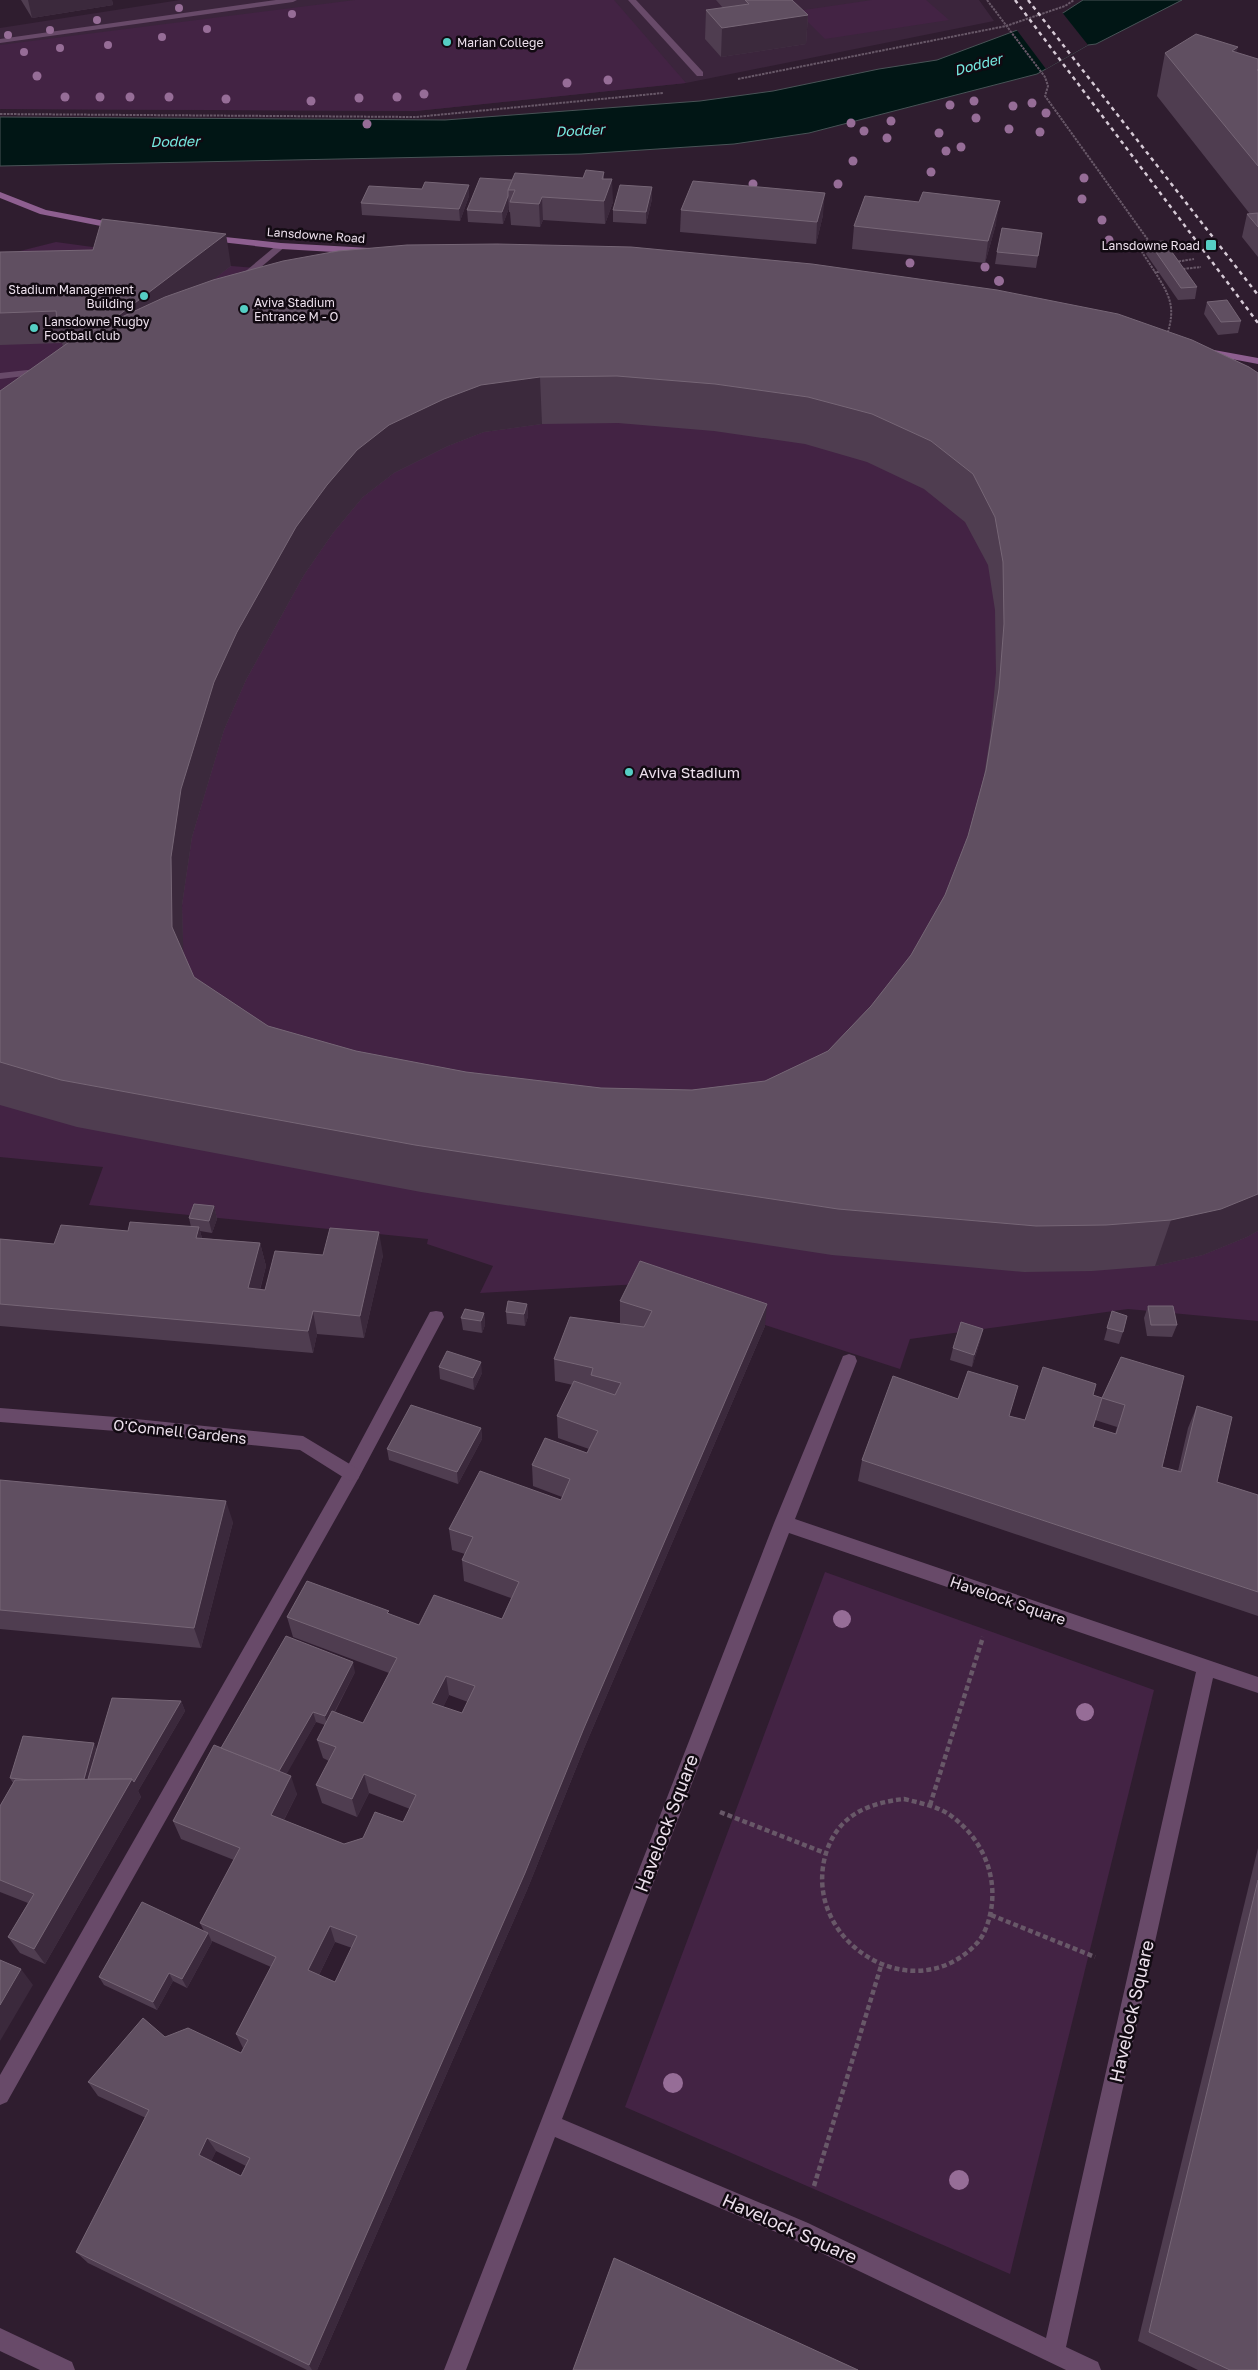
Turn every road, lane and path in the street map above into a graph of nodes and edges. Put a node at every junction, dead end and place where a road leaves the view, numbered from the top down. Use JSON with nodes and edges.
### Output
{"nodes":[{"id":1,"x":293,"y":0,"type":"edge"},
{"id":2,"x":632,"y":0,"type":"edge"},
{"id":3,"x":987,"y":0,"type":"edge"},
{"id":4,"x":1074,"y":0,"type":"edge"},
{"id":5,"x":1006,"y":26,"type":"junction"},
{"id":6,"x":0,"y":41,"type":"edge"},
{"id":7,"x":700,"y":74,"type":"dead end"},
{"id":8,"x":737,"y":79,"type":"dead end"},
{"id":9,"x":671,"y":92,"type":"dead end"},
{"id":10,"x":0,"y":114,"type":"edge"},
{"id":11,"x":0,"y":195,"type":"edge"},
{"id":12,"x":135,"y":229,"type":"edge"},
{"id":13,"x":197,"y":237,"type":"edge"},
{"id":14,"x":281,"y":246,"type":"junction"},
{"id":15,"x":382,"y":251,"type":"edge"},
{"id":16,"x":1194,"y":259,"type":"dead end"},
{"id":17,"x":1169,"y":263,"type":"edge"},
{"id":18,"x":1200,"y":267,"type":"dead end"},
{"id":19,"x":1174,"y":270,"type":"edge"},
{"id":20,"x":1155,"y":272,"type":"junction"},
{"id":21,"x":1159,"y":272,"type":"edge"},
{"id":22,"x":228,"y":290,"type":"edge"},
{"id":23,"x":1163,"y":345,"type":"joint"},
{"id":24,"x":1258,"y":361,"type":"edge"},
{"id":25,"x":59,"y":369,"type":"edge"},
{"id":26,"x":0,"y":376,"type":"edge"},
{"id":27,"x":436,"y":1317,"type":"dead end"},
{"id":28,"x":849,"y":1361,"type":"dead end"},
{"id":29,"x":0,"y":1415,"type":"edge"},
{"id":30,"x":352,"y":1474,"type":"junction"},
{"id":31,"x":783,"y":1523,"type":"junction"},
{"id":32,"x":996,"y":1596,"type":"junction"},
{"id":33,"x":1206,"y":1667,"type":"junction"},
{"id":34,"x":1258,"y":1685,"type":"edge"},
{"id":35,"x":677,"y":1795,"type":"junction"},
{"id":36,"x":930,"y":1805,"type":"junction"},
{"id":37,"x":825,"y":1852,"type":"junction"},
{"id":38,"x":992,"y":1915,"type":"junction"},
{"id":39,"x":882,"y":1966,"type":"junction"},
{"id":40,"x":1140,"y":1976,"type":"junction"},
{"id":41,"x":0,"y":2095,"type":"edge"},
{"id":42,"x":550,"y":2124,"type":"junction"},
{"id":43,"x":800,"y":2231,"type":"junction"},
{"id":44,"x":0,"y":2339,"type":"edge"},
{"id":45,"x":1054,"y":2353,"type":"junction"},
{"id":46,"x":64,"y":2370,"type":"edge"},
{"id":47,"x":455,"y":2370,"type":"edge"},
{"id":48,"x":1090,"y":2370,"type":"edge"}],
"edges":[{"from":1,"to":6,"type":"street"},
{"from":2,"to":7,"type":"street"},
{"from":3,"to":5,"type":"path"},
{"from":4,"to":5,"type":"path"},
{"from":5,"to":8,"type":"path"},
{"from":5,"to":20,"type":"path"},
{"from":9,"to":10,"type":"path"},
{"from":11,"to":12,"type":"street"},
{"from":13,"to":14,"type":"street","name":"Lansdowne Road"},
{"from":14,"to":15,"type":"street","name":"Lansdowne Road"},
{"from":14,"to":22,"type":"street"},
{"from":16,"to":17,"type":"path"},
{"from":18,"to":19,"type":"path"},
{"from":20,"to":21,"type":"path"},
{"from":20,"to":23,"type":"path"},
{"from":23,"to":24,"type":"street"},
{"from":25,"to":26,"type":"street"},
{"from":27,"to":30,"type":"street"},
{"from":28,"to":31,"type":"street","name":"Havelock Square"},
{"from":29,"to":30,"type":"street","name":"O'Connell Gardens"},
{"from":30,"to":41,"type":"street"},
{"from":31,"to":32,"type":"street","name":"Havelock Square"},
{"from":31,"to":35,"type":"street","name":"Havelock Square"},
{"from":32,"to":33,"type":"street","name":"Havelock Square"},
{"from":32,"to":36,"type":"path"},
{"from":33,"to":34,"type":"street","name":"Havelock Square"},
{"from":33,"to":40,"type":"street","name":"Havelock Square"},
{"from":35,"to":37,"type":"path"},
{"from":35,"to":42,"type":"street","name":"Havelock Square"},
{"from":36,"to":37,"type":"path"},
{"from":36,"to":38,"type":"path"},
{"from":37,"to":39,"type":"path"},
{"from":38,"to":39,"type":"path"},
{"from":38,"to":40,"type":"path"},
{"from":39,"to":43,"type":"path"},
{"from":40,"to":45,"type":"street","name":"Havelock Square"},
{"from":42,"to":43,"type":"street","name":"Havelock Square"},
{"from":42,"to":47,"type":"street","name":"Havelock Square"},
{"from":43,"to":45,"type":"street","name":"Havelock Square"},
{"from":44,"to":46,"type":"street"},
{"from":45,"to":48,"type":"street","name":"Havelock Square"}]}
